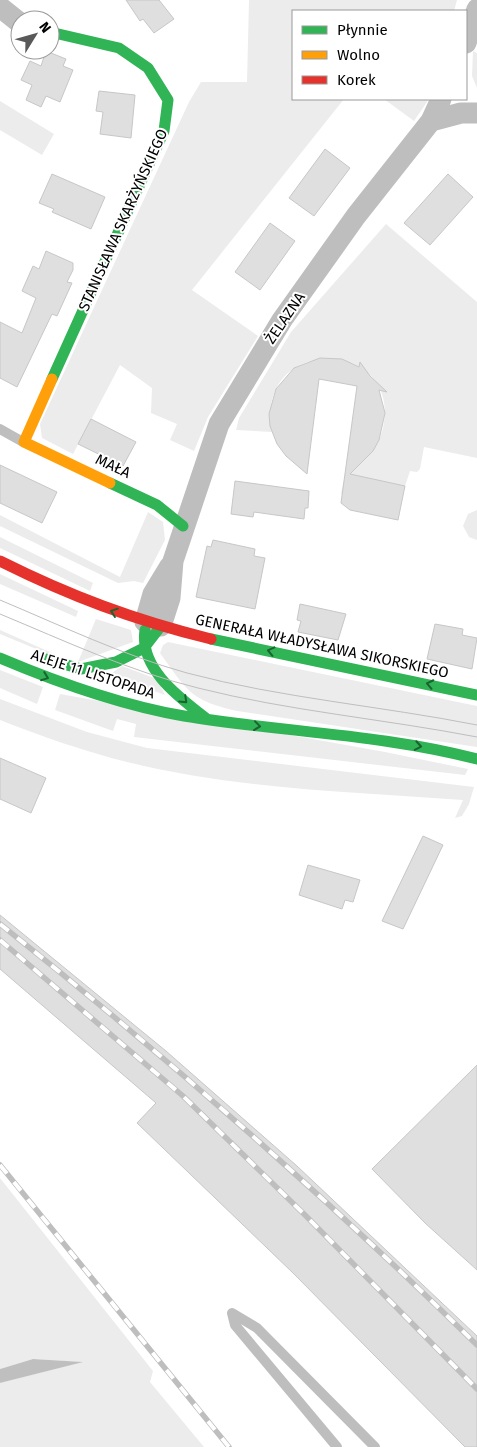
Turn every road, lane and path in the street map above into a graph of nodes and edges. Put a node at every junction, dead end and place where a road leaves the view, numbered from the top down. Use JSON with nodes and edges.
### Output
{"nodes":[{"id":1,"x":477,"y":10,"type":"edge"},
{"id":2,"x":60,"y":34,"type":"edge"},
{"id":3,"x":467,"y":40,"type":"edge"},
{"id":4,"x":441,"y":100,"type":"edge"},
{"id":5,"x":477,"y":113,"type":"edge"},
{"id":6,"x":431,"y":121,"type":"junction"},
{"id":7,"x":0,"y":429,"type":"edge"},
{"id":8,"x":24,"y":442,"type":"junction"},
{"id":9,"x":183,"y":526,"type":"junction"},
{"id":10,"x":0,"y":560,"type":"edge"},
{"id":11,"x":153,"y":624,"type":"junction"},
{"id":12,"x":144,"y":648,"type":"junction"},
{"id":13,"x":35,"y":655,"type":"dead end"},
{"id":14,"x":0,"y":658,"type":"edge"},
{"id":15,"x":477,"y":696,"type":"edge"},
{"id":16,"x":208,"y":720,"type":"junction"},
{"id":17,"x":477,"y":759,"type":"edge"},
{"id":18,"x":337,"y":1447,"type":"edge"},
{"id":19,"x":375,"y":1447,"type":"edge"}],
"edges":[{"from":1,"to":3,"type":"street"},
{"from":2,"to":8,"type":"main road","name":"STANISŁAWA SKARŻYŃSKIEGO"},
{"from":4,"to":6,"type":"street","name":"ŻELAZNA"},
{"from":5,"to":6,"type":"street"},
{"from":6,"to":9,"type":"street","name":"ŻELAZNA"},
{"from":7,"to":8,"type":"lane"},
{"from":8,"to":9,"type":"main road","name":"MAŁA"},
{"from":9,"to":11,"type":"street","name":"ŻELAZNA"},
{"from":11,"to":10,"type":"main road","one_way":true},
{"from":11,"to":12,"type":"main road"},
{"from":15,"to":11,"type":"main road","name":"GENERAŁA WŁADYSŁAWA SIKORSKIEGO","one_way":true},
{"from":12,"to":13,"type":"main road"},
{"from":12,"to":16,"type":"main road","one_way":true},
{"from":14,"to":16,"type":"main road","name":"ALEJE 11 LISTOPADA","one_way":true},
{"from":16,"to":17,"type":"main road","one_way":true},
{"from":18,"to":19,"type":"lane"}]}
